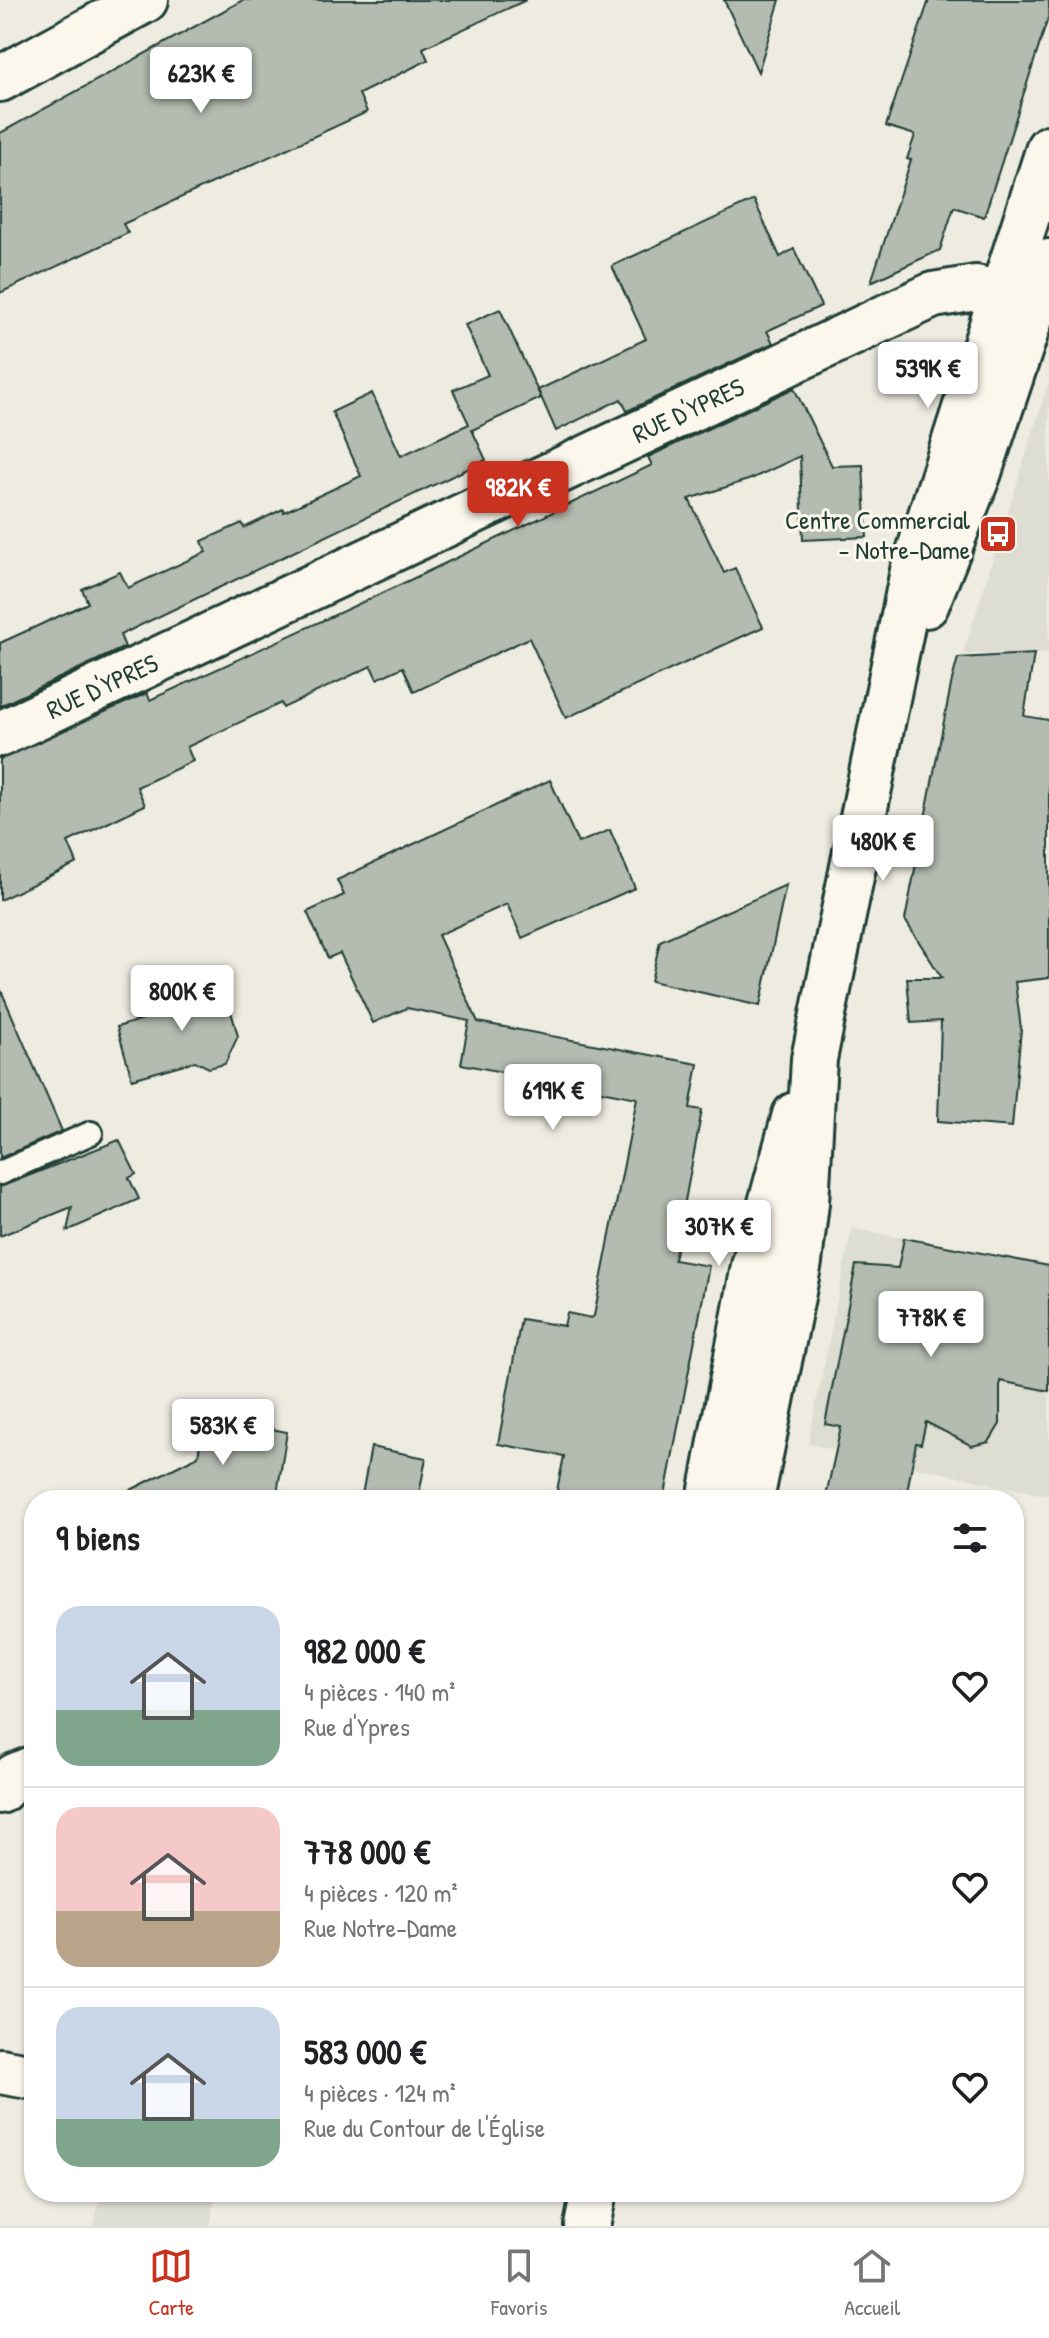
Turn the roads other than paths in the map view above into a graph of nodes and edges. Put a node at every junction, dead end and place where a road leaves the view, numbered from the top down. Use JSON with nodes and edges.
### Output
{"nodes":[{"id":1,"x":145,"y":0,"type":"edge"},
{"id":2,"x":0,"y":79,"type":"edge"},
{"id":3,"x":1049,"y":148,"type":"edge"},
{"id":4,"x":1049,"y":262,"type":"edge"},
{"id":5,"x":1019,"y":298,"type":"junction"},
{"id":6,"x":0,"y":734,"type":"edge"},
{"id":7,"x":814,"y":1059,"type":"junction"},
{"id":8,"x":91,"y":1133,"type":"dead end"},
{"id":9,"x":0,"y":1173,"type":"edge"},
{"id":10,"x":712,"y":1490,"type":"edge"},
{"id":11,"x":753,"y":1490,"type":"edge"},
{"id":12,"x":24,"y":1772,"type":"edge"},
{"id":13,"x":0,"y":1791,"type":"edge"},
{"id":14,"x":0,"y":2071,"type":"edge"},
{"id":15,"x":24,"y":2075,"type":"edge"},
{"id":16,"x":592,"y":2202,"type":"edge"},
{"id":17,"x":587,"y":2226,"type":"edge"}],
"edges":[{"from":1,"to":2,"type":"main road"},
{"from":3,"to":5,"type":"main road"},
{"from":4,"to":5,"type":"main road"},
{"from":5,"to":6,"type":"main road","name":"RUE D'YPRES"},
{"from":5,"to":7,"type":"main road"},
{"from":7,"to":10,"type":"main road"},
{"from":7,"to":11,"type":"main road"},
{"from":8,"to":9,"type":"lane"},
{"from":12,"to":13,"type":"main road"},
{"from":14,"to":15,"type":"main road"},
{"from":16,"to":17,"type":"main road"}]}
